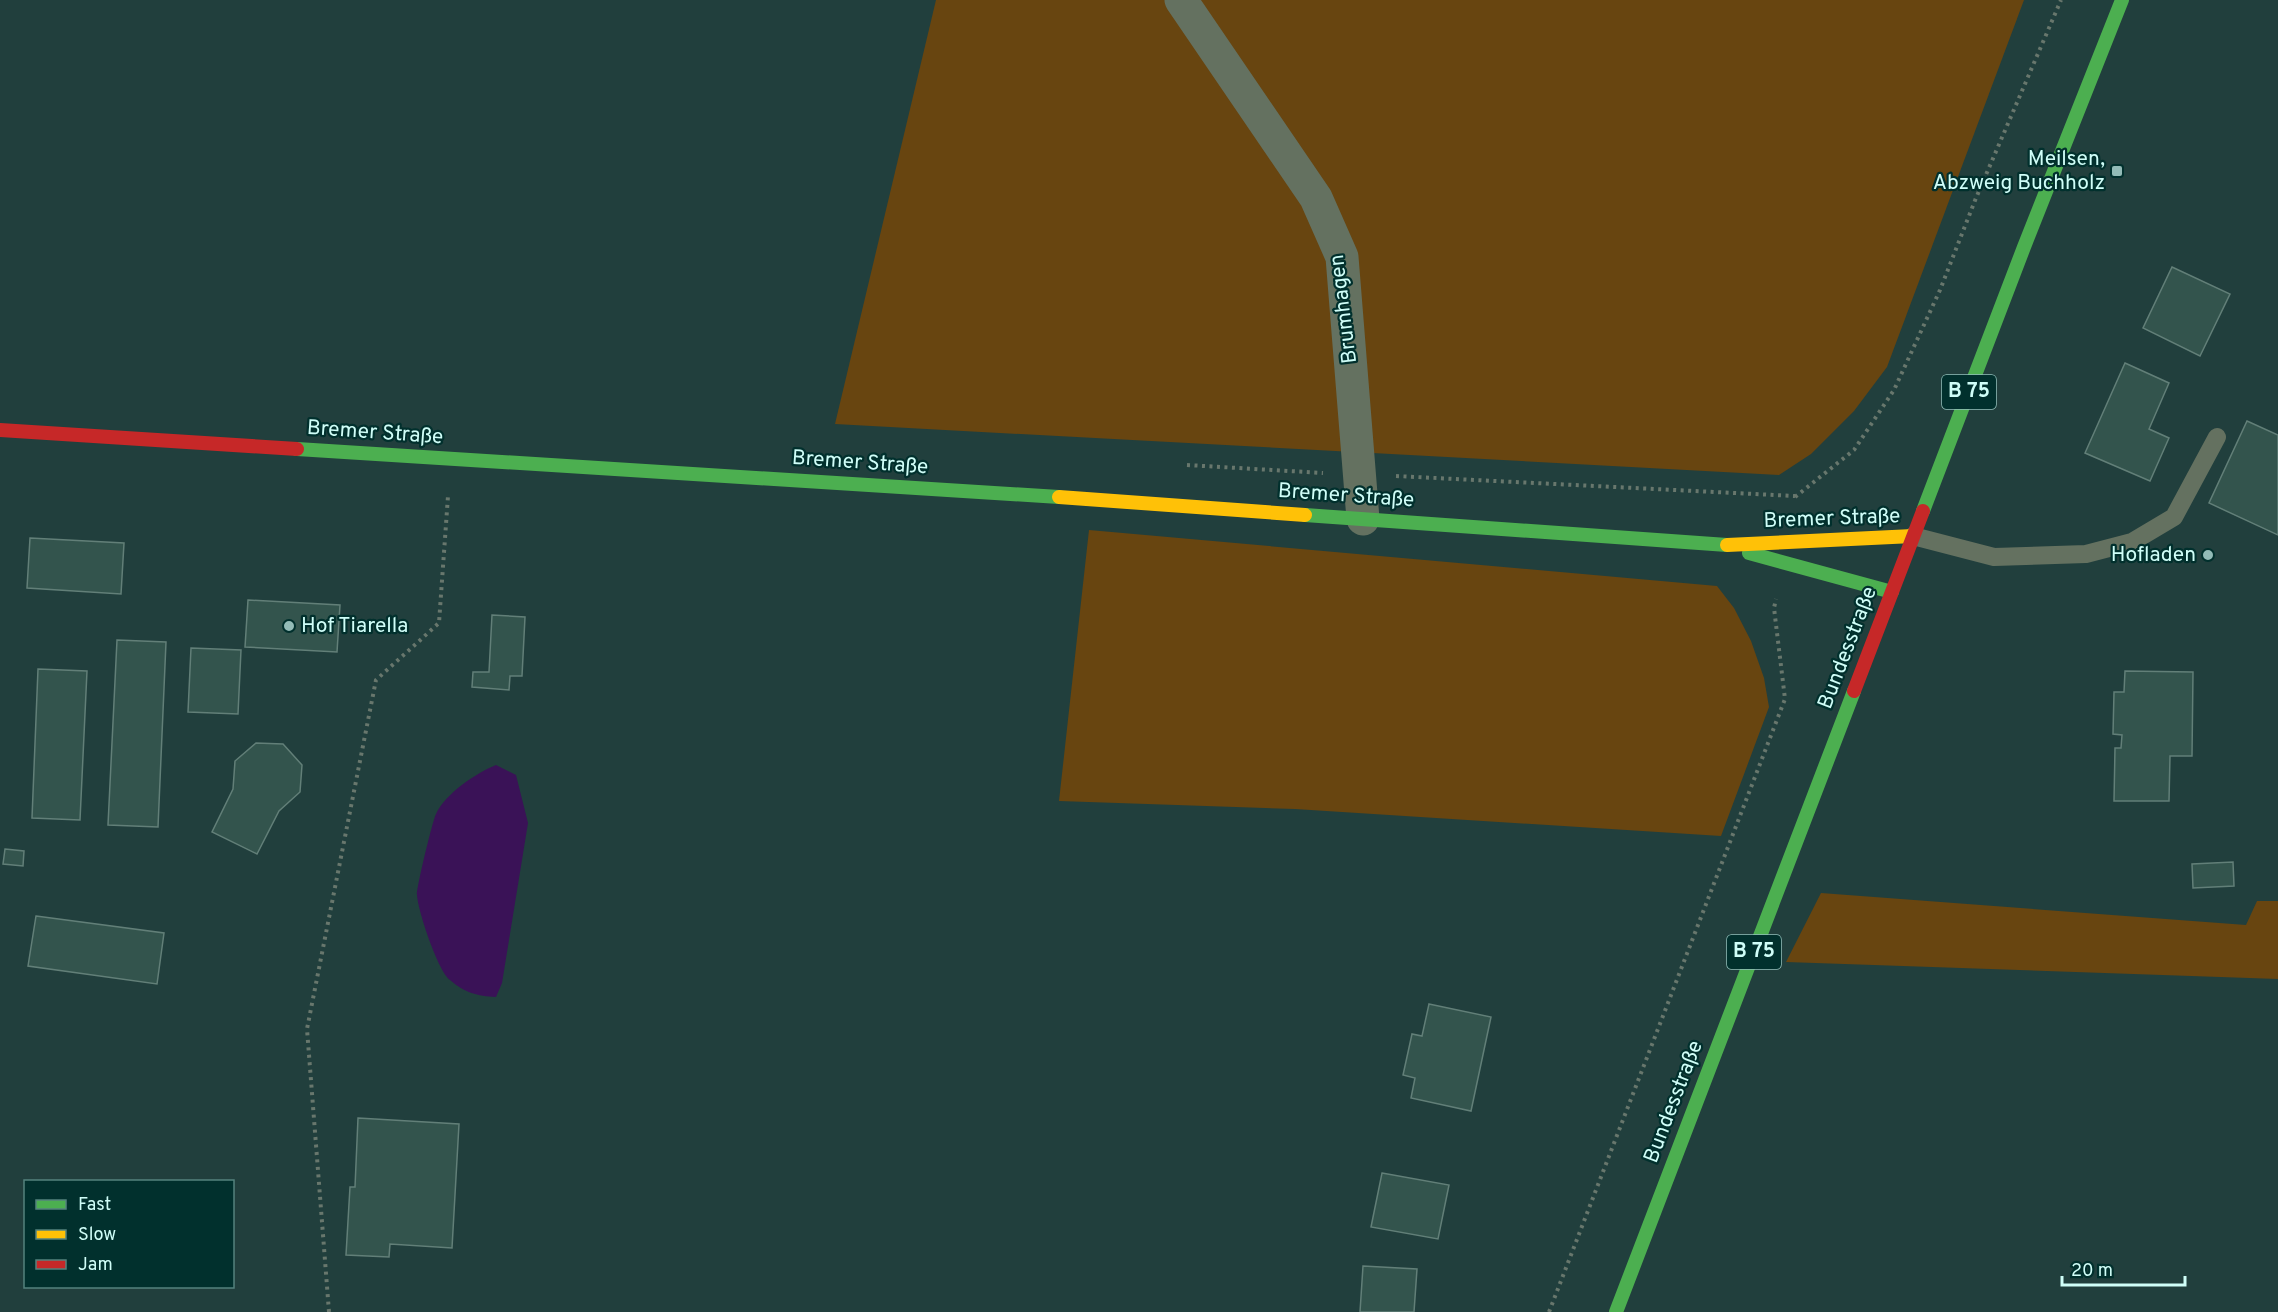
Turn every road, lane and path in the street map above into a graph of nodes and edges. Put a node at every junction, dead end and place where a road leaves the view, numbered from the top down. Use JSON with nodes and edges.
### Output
{"nodes":[{"id":1,"x":1181,"y":0,"type":"edge"},
{"id":2,"x":2061,"y":0,"type":"edge"},
{"id":3,"x":2122,"y":0,"type":"edge"},
{"id":4,"x":0,"y":430,"type":"edge"},
{"id":5,"x":2217,"y":437,"type":"dead end"},
{"id":6,"x":451,"y":459,"type":"junction"},
{"id":7,"x":1363,"y":519,"type":"junction"},
{"id":8,"x":1913,"y":536,"type":"junction"},
{"id":9,"x":1786,"y":542,"type":"junction"},
{"id":10,"x":1718,"y":545,"type":"junction"},
{"id":11,"x":1782,"y":562,"type":"junction"},
{"id":12,"x":1892,"y":591,"type":"junction"},
{"id":13,"x":329,"y":1312,"type":"edge"},
{"id":14,"x":1549,"y":1312,"type":"edge"},
{"id":15,"x":1616,"y":1312,"type":"edge"}],
"edges":[{"from":1,"to":7,"type":"street","name":"Brumhagen"},
{"from":2,"to":9,"type":"path"},
{"from":3,"to":8,"type":"street","name":"Bundesstraße","number":"B 75"},
{"from":4,"to":6,"type":"street","name":"Bremer Straße"},
{"from":5,"to":8,"type":"lane"},
{"from":6,"to":7,"type":"street","name":"Bremer Straße"},
{"from":6,"to":13,"type":"path"},
{"from":7,"to":10,"type":"street","name":"Bremer Straße"},
{"from":8,"to":9,"type":"street","name":"Bremer Straße"},
{"from":8,"to":12,"type":"street","name":"Bundesstraße","number":"B 75"},
{"from":9,"to":10,"type":"street","name":"Bremer Straße"},
{"from":10,"to":11,"type":"street","name":"Bremer Straße"},
{"from":11,"to":12,"type":"street","name":"Bremer Straße"},
{"from":11,"to":14,"type":"path"},
{"from":12,"to":15,"type":"street","name":"Bundesstraße","number":"B 75"}]}
